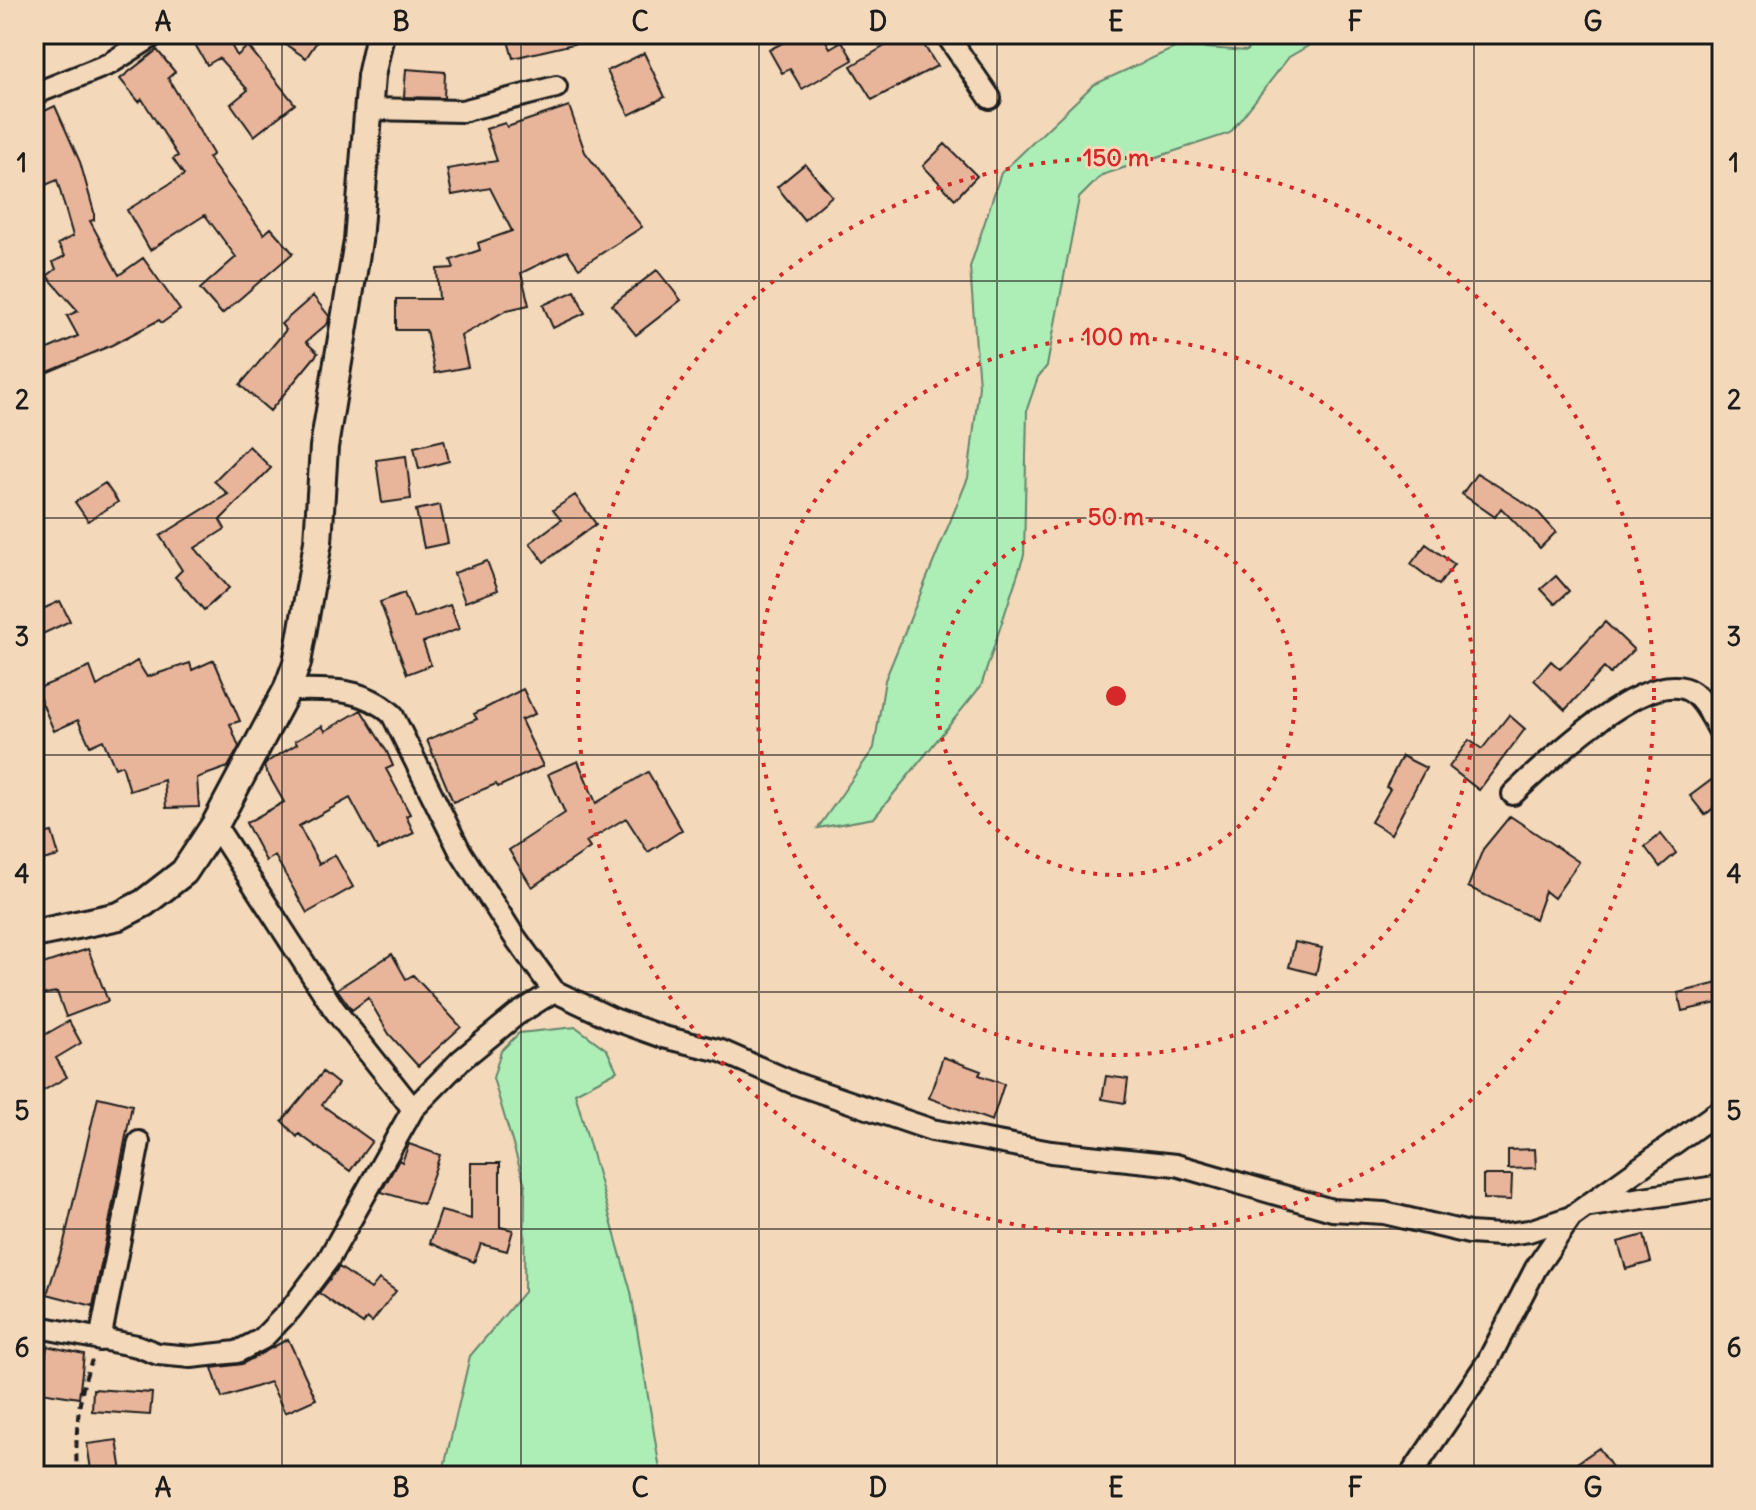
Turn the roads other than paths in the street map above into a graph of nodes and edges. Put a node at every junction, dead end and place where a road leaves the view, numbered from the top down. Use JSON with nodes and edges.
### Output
{"nodes":[{"id":1,"x":156,"y":34,"type":"edge"},
{"id":2,"x":380,"y":34,"type":"edge"},
{"id":3,"x":946,"y":34,"type":"edge"},
{"id":4,"x":556,"y":87,"type":"dead end"},
{"id":5,"x":34,"y":94,"type":"edge"},
{"id":6,"x":990,"y":98,"type":"dead end"},
{"id":7,"x":370,"y":109,"type":"junction"},
{"id":8,"x":287,"y":690,"type":"junction"},
{"id":9,"x":1722,"y":735,"type":"edge"},
{"id":10,"x":1513,"y":794,"type":"dead end"},
{"id":11,"x":215,"y":825,"type":"junction"},
{"id":12,"x":34,"y":934,"type":"edge"},
{"id":13,"x":554,"y":991,"type":"junction"},
{"id":14,"x":413,"y":1109,"type":"junction"},
{"id":15,"x":1722,"y":1109,"type":"edge"},
{"id":16,"x":139,"y":1142,"type":"dead end"},
{"id":17,"x":1722,"y":1186,"type":"edge"},
{"id":18,"x":1579,"y":1212,"type":"junction"},
{"id":19,"x":34,"y":1326,"type":"edge"},
{"id":20,"x":100,"y":1340,"type":"junction"},
{"id":21,"x":1410,"y":1476,"type":"edge"}],
"edges":[{"from":1,"to":5,"type":"street"},
{"from":2,"to":7,"type":"street"},
{"from":3,"to":6,"type":"street"},
{"from":4,"to":7,"type":"street"},
{"from":7,"to":8,"type":"street"},
{"from":8,"to":11,"type":"street"},
{"from":8,"to":13,"type":"street"},
{"from":9,"to":10,"type":"street"},
{"from":11,"to":12,"type":"street"},
{"from":11,"to":14,"type":"street"},
{"from":13,"to":14,"type":"street"},
{"from":13,"to":18,"type":"street"},
{"from":14,"to":20,"type":"street"},
{"from":15,"to":18,"type":"street"},
{"from":16,"to":20,"type":"street"},
{"from":17,"to":18,"type":"street"},
{"from":18,"to":21,"type":"street"},
{"from":19,"to":20,"type":"street"}]}
